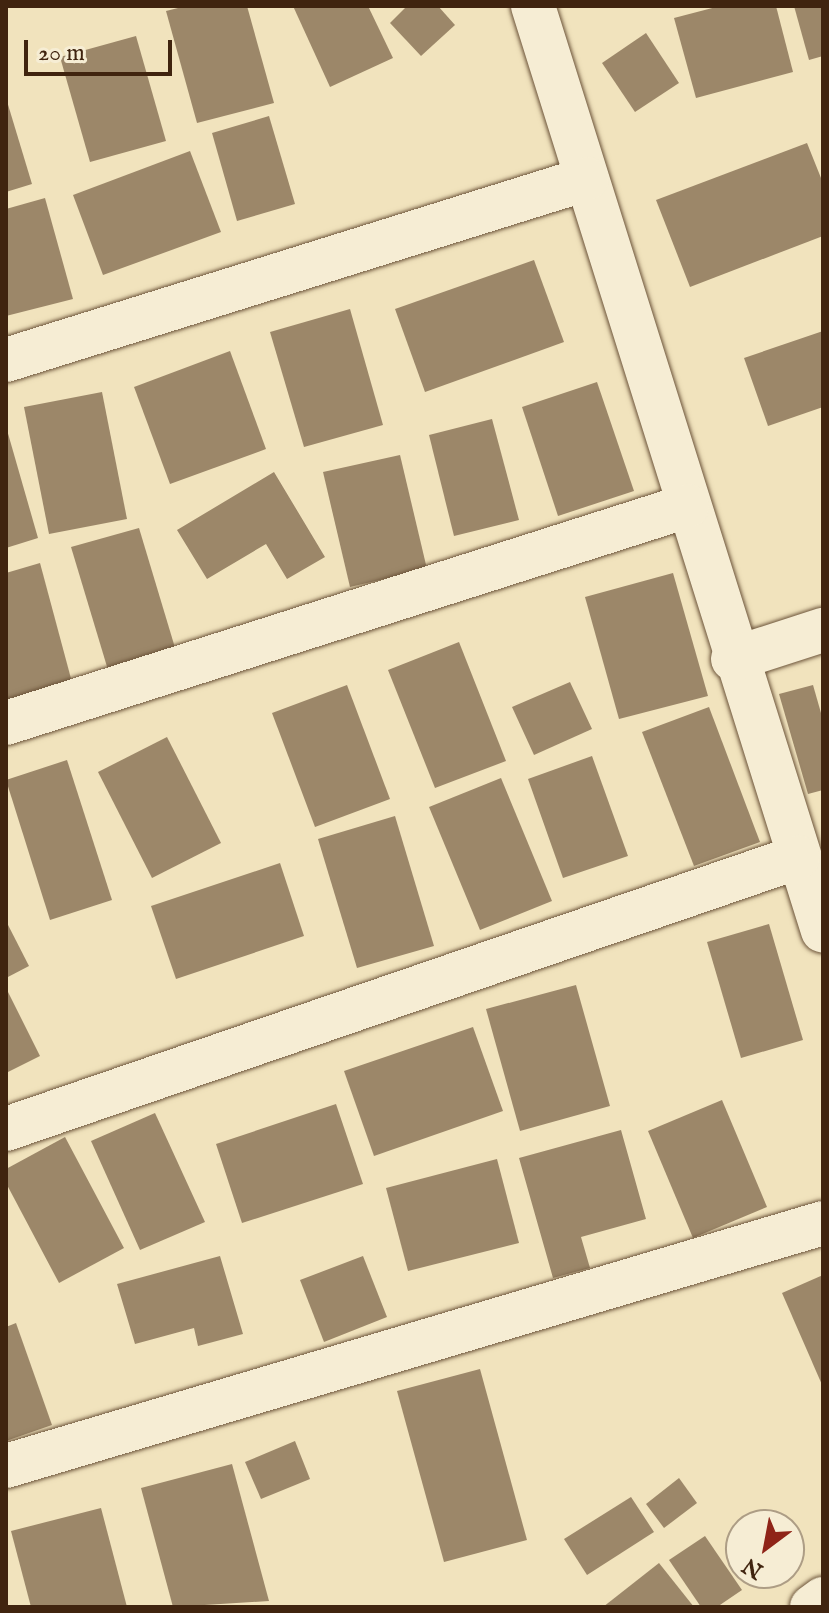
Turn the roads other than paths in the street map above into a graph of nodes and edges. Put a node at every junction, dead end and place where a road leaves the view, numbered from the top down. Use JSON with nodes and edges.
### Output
{"nodes":[{"id":1,"x":533,"y":6,"type":"edge"},
{"id":2,"x":586,"y":179,"type":"junction"},
{"id":3,"x":6,"y":360,"type":"edge"},
{"id":4,"x":687,"y":506,"type":"junction"},
{"id":5,"x":823,"y":630,"type":"edge"},
{"id":6,"x":733,"y":659,"type":"junction"},
{"id":7,"x":6,"y":723,"type":"edge"},
{"id":8,"x":798,"y":857,"type":"junction"},
{"id":9,"x":823,"y":931,"type":"edge"},
{"id":10,"x":6,"y":1129,"type":"edge"},
{"id":11,"x":823,"y":1223,"type":"edge"},
{"id":12,"x":6,"y":1466,"type":"edge"},
{"id":13,"x":823,"y":1599,"type":"edge"},
{"id":14,"x":812,"y":1607,"type":"edge"}],
"edges":[{"from":1,"to":2,"type":"street"},
{"from":2,"to":3,"type":"street"},
{"from":2,"to":4,"type":"street"},
{"from":4,"to":6,"type":"street"},
{"from":4,"to":7,"type":"street"},
{"from":5,"to":6,"type":"street"},
{"from":6,"to":8,"type":"street"},
{"from":8,"to":9,"type":"street"},
{"from":8,"to":10,"type":"street"},
{"from":11,"to":12,"type":"street"},
{"from":13,"to":14,"type":"street"}]}
